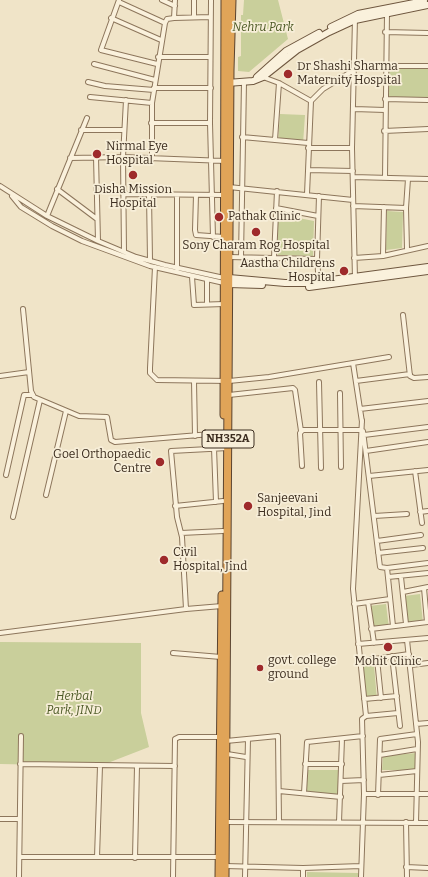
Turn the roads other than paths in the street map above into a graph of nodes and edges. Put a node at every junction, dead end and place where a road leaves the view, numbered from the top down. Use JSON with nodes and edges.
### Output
{"nodes":[{"id":1,"x":162,"y":0,"type":"edge"},
{"id":2,"x":175,"y":0,"type":"edge"},
{"id":3,"x":194,"y":0,"type":"edge"},
{"id":4,"x":211,"y":0,"type":"edge"},
{"id":5,"x":225,"y":0,"type":"edge"},
{"id":6,"x":232,"y":0,"type":"edge"},
{"id":7,"x":428,"y":0,"type":"edge"},
{"id":8,"x":119,"y":1,"type":"edge"},
{"id":9,"x":413,"y":3,"type":"edge"},
{"id":10,"x":428,"y":5,"type":"edge"},
{"id":11,"x":175,"y":6,"type":"junction"},
{"id":12,"x":387,"y":13,"type":"junction"},
{"id":13,"x":194,"y":17,"type":"junction"},
{"id":14,"x":210,"y":17,"type":"junction"},
{"id":15,"x":111,"y":18,"type":"junction"},
{"id":16,"x":174,"y":18,"type":"junction"},
{"id":17,"x":355,"y":18,"type":"junction"},
{"id":18,"x":165,"y":23,"type":"junction"},
{"id":19,"x":385,"y":32,"type":"junction"},
{"id":20,"x":428,"y":33,"type":"edge"},
{"id":21,"x":161,"y":40,"type":"junction"},
{"id":22,"x":158,"y":57,"type":"junction"},
{"id":23,"x":210,"y":57,"type":"junction"},
{"id":24,"x":94,"y":64,"type":"dead end"},
{"id":25,"x":157,"y":64,"type":"junction"},
{"id":26,"x":385,"y":66,"type":"junction"},
{"id":27,"x":428,"y":66,"type":"edge"},
{"id":28,"x":354,"y":70,"type":"junction"},
{"id":29,"x":263,"y":77,"type":"junction"},
{"id":30,"x":155,"y":80,"type":"junction"},
{"id":31,"x":253,"y":81,"type":"junction"},
{"id":32,"x":88,"y":82,"type":"dead end"},
{"id":33,"x":244,"y":82,"type":"junction"},
{"id":34,"x":227,"y":83,"type":"junction"},
{"id":35,"x":279,"y":83,"type":"junction"},
{"id":36,"x":211,"y":88,"type":"junction"},
{"id":37,"x":154,"y":89,"type":"junction"},
{"id":38,"x":90,"y":97,"type":"dead end"},
{"id":39,"x":385,"y":99,"type":"junction"},
{"id":40,"x":126,"y":100,"type":"junction"},
{"id":41,"x":428,"y":100,"type":"edge"},
{"id":42,"x":311,"y":101,"type":"junction"},
{"id":43,"x":152,"y":103,"type":"junction"},
{"id":44,"x":354,"y":109,"type":"junction"},
{"id":45,"x":385,"y":110,"type":"junction"},
{"id":46,"x":87,"y":118,"type":"dead end"},
{"id":47,"x":151,"y":123,"type":"junction"},
{"id":48,"x":210,"y":123,"type":"junction"},
{"id":49,"x":428,"y":129,"type":"edge"},
{"id":50,"x":81,"y":130,"type":"junction"},
{"id":51,"x":124,"y":130,"type":"junction"},
{"id":52,"x":384,"y":131,"type":"junction"},
{"id":53,"x":242,"y":137,"type":"junction"},
{"id":54,"x":275,"y":140,"type":"junction"},
{"id":55,"x":308,"y":143,"type":"junction"},
{"id":56,"x":308,"y":148,"type":"junction"},
{"id":57,"x":352,"y":148,"type":"junction"},
{"id":58,"x":96,"y":157,"type":"junction"},
{"id":59,"x":123,"y":157,"type":"junction"},
{"id":60,"x":70,"y":158,"type":"junction"},
{"id":61,"x":152,"y":159,"type":"junction"},
{"id":62,"x":212,"y":160,"type":"junction"},
{"id":63,"x":225,"y":161,"type":"junction"},
{"id":64,"x":308,"y":170,"type":"junction"},
{"id":65,"x":353,"y":171,"type":"junction"},
{"id":66,"x":353,"y":177,"type":"junction"},
{"id":67,"x":385,"y":178,"type":"junction"},
{"id":68,"x":408,"y":179,"type":"junction"},
{"id":69,"x":428,"y":179,"type":"edge"},
{"id":70,"x":0,"y":186,"type":"edge"},
{"id":71,"x":227,"y":187,"type":"junction"},
{"id":72,"x":242,"y":187,"type":"junction"},
{"id":73,"x":57,"y":189,"type":"junction"},
{"id":74,"x":277,"y":191,"type":"junction"},
{"id":75,"x":124,"y":194,"type":"junction"},
{"id":76,"x":307,"y":194,"type":"junction"},
{"id":77,"x":150,"y":195,"type":"junction"},
{"id":78,"x":196,"y":195,"type":"junction"},
{"id":79,"x":213,"y":195,"type":"junction"},
{"id":80,"x":224,"y":195,"type":"junction"},
{"id":81,"x":12,"y":196,"type":"junction"},
{"id":82,"x":177,"y":196,"type":"junction"},
{"id":83,"x":319,"y":196,"type":"junction"},
{"id":84,"x":353,"y":200,"type":"junction"},
{"id":85,"x":353,"y":206,"type":"junction"},
{"id":86,"x":384,"y":207,"type":"junction"},
{"id":87,"x":276,"y":208,"type":"junction"},
{"id":88,"x":406,"y":208,"type":"junction"},
{"id":89,"x":46,"y":216,"type":"junction"},
{"id":90,"x":318,"y":216,"type":"junction"},
{"id":91,"x":97,"y":219,"type":"junction"},
{"id":92,"x":79,"y":232,"type":"junction"},
{"id":93,"x":213,"y":237,"type":"junction"},
{"id":94,"x":224,"y":237,"type":"junction"},
{"id":95,"x":76,"y":238,"type":"junction"},
{"id":96,"x":98,"y":242,"type":"junction"},
{"id":97,"x":428,"y":246,"type":"edge"},
{"id":98,"x":407,"y":249,"type":"junction"},
{"id":99,"x":124,"y":252,"type":"junction"},
{"id":100,"x":383,"y":256,"type":"junction"},
{"id":101,"x":229,"y":257,"type":"junction"},
{"id":102,"x":241,"y":257,"type":"junction"},
{"id":103,"x":274,"y":258,"type":"junction"},
{"id":104,"x":354,"y":258,"type":"junction"},
{"id":105,"x":317,"y":259,"type":"junction"},
{"id":106,"x":150,"y":260,"type":"junction"},
{"id":107,"x":155,"y":267,"type":"junction"},
{"id":108,"x":428,"y":267,"type":"edge"},
{"id":109,"x":177,"y":270,"type":"junction"},
{"id":110,"x":428,"y":271,"type":"edge"},
{"id":111,"x":192,"y":276,"type":"junction"},
{"id":112,"x":207,"y":280,"type":"junction"},
{"id":113,"x":355,"y":280,"type":"junction"},
{"id":114,"x":227,"y":281,"type":"junction"},
{"id":115,"x":319,"y":284,"type":"junction"},
{"id":116,"x":207,"y":304,"type":"junction"},
{"id":117,"x":224,"y":304,"type":"junction"},
{"id":118,"x":22,"y":309,"type":"dead end"},
{"id":119,"x":403,"y":315,"type":"dead end"},
{"id":120,"x":389,"y":357,"type":"dead end"},
{"id":121,"x":353,"y":363,"type":"junction"},
{"id":122,"x":29,"y":372,"type":"junction"},
{"id":123,"x":410,"y":374,"type":"junction"},
{"id":124,"x":0,"y":376,"type":"edge"},
{"id":125,"x":428,"y":377,"type":"edge"},
{"id":126,"x":194,"y":381,"type":"junction"},
{"id":127,"x":226,"y":381,"type":"junction"},
{"id":128,"x":356,"y":381,"type":"junction"},
{"id":129,"x":319,"y":382,"type":"dead end"},
{"id":130,"x":340,"y":393,"type":"dead end"},
{"id":131,"x":32,"y":395,"type":"junction"},
{"id":132,"x":228,"y":395,"type":"junction"},
{"id":133,"x":40,"y":400,"type":"junction"},
{"id":134,"x":428,"y":401,"type":"edge"},
{"id":135,"x":360,"y":409,"type":"junction"},
{"id":136,"x":66,"y":411,"type":"junction"},
{"id":137,"x":362,"y":420,"type":"junction"},
{"id":138,"x":428,"y":427,"type":"edge"},
{"id":139,"x":361,"y":430,"type":"junction"},
{"id":140,"x":301,"y":431,"type":"junction"},
{"id":141,"x":320,"y":431,"type":"junction"},
{"id":142,"x":341,"y":431,"type":"junction"},
{"id":143,"x":224,"y":433,"type":"junction"},
{"id":144,"x":364,"y":435,"type":"junction"},
{"id":145,"x":195,"y":436,"type":"junction"},
{"id":146,"x":428,"y":442,"type":"edge"},
{"id":147,"x":214,"y":448,"type":"junction"},
{"id":148,"x":226,"y":448,"type":"junction"},
{"id":149,"x":366,"y":450,"type":"junction"},
{"id":150,"x":302,"y":466,"type":"dead end"},
{"id":151,"x":341,"y":467,"type":"dead end"},
{"id":152,"x":321,"y":468,"type":"dead end"},
{"id":153,"x":428,"y":470,"type":"edge"},
{"id":154,"x":415,"y":471,"type":"junction"},
{"id":155,"x":6,"y":475,"type":"dead end"},
{"id":156,"x":369,"y":476,"type":"junction"},
{"id":157,"x":46,"y":495,"type":"dead end"},
{"id":158,"x":220,"y":502,"type":"junction"},
{"id":159,"x":175,"y":506,"type":"junction"},
{"id":160,"x":428,"y":511,"type":"edge"},
{"id":161,"x":420,"y":512,"type":"junction"},
{"id":162,"x":408,"y":514,"type":"dead end"},
{"id":163,"x":374,"y":516,"type":"junction"},
{"id":164,"x":13,"y":517,"type":"dead end"},
{"id":165,"x":422,"y":523,"type":"dead end"},
{"id":166,"x":223,"y":531,"type":"junction"},
{"id":167,"x":181,"y":533,"type":"junction"},
{"id":168,"x":421,"y":535,"type":"dead end"},
{"id":169,"x":377,"y":541,"type":"junction"},
{"id":170,"x":423,"y":548,"type":"dead end"},
{"id":171,"x":378,"y":553,"type":"junction"},
{"id":172,"x":428,"y":563,"type":"edge"},
{"id":173,"x":387,"y":568,"type":"junction"},
{"id":174,"x":428,"y":573,"type":"edge"},
{"id":175,"x":388,"y":577,"type":"junction"},
{"id":176,"x":401,"y":577,"type":"junction"},
{"id":177,"x":426,"y":588,"type":"edge"},
{"id":178,"x":403,"y":592,"type":"junction"},
{"id":179,"x":390,"y":599,"type":"junction"},
{"id":180,"x":368,"y":602,"type":"junction"},
{"id":181,"x":354,"y":604,"type":"junction"},
{"id":182,"x":222,"y":606,"type":"junction"},
{"id":183,"x":186,"y":609,"type":"junction"},
{"id":184,"x":428,"y":622,"type":"edge"},
{"id":185,"x":406,"y":624,"type":"junction"},
{"id":186,"x":393,"y":626,"type":"junction"},
{"id":187,"x":371,"y":629,"type":"junction"},
{"id":188,"x":0,"y":633,"type":"edge"},
{"id":189,"x":428,"y":638,"type":"edge"},
{"id":190,"x":407,"y":640,"type":"junction"},
{"id":191,"x":374,"y":643,"type":"junction"},
{"id":192,"x":358,"y":644,"type":"junction"},
{"id":193,"x":173,"y":652,"type":"dead end"},
{"id":194,"x":408,"y":654,"type":"junction"},
{"id":195,"x":392,"y":656,"type":"junction"},
{"id":196,"x":221,"y":657,"type":"junction"},
{"id":197,"x":377,"y":659,"type":"junction"},
{"id":198,"x":361,"y":661,"type":"junction"},
{"id":199,"x":428,"y":663,"type":"edge"},
{"id":200,"x":410,"y":665,"type":"junction"},
{"id":201,"x":397,"y":696,"type":"junction"},
{"id":202,"x":381,"y":698,"type":"junction"},
{"id":203,"x":364,"y":699,"type":"junction"},
{"id":204,"x":398,"y":713,"type":"junction"},
{"id":205,"x":366,"y":716,"type":"junction"},
{"id":206,"x":428,"y":723,"type":"edge"},
{"id":207,"x":416,"y":724,"type":"junction"},
{"id":208,"x":400,"y":726,"type":"dead end"},
{"id":209,"x":417,"y":734,"type":"junction"},
{"id":210,"x":20,"y":736,"type":"dead end"},
{"id":211,"x":363,"y":736,"type":"junction"},
{"id":212,"x":224,"y":738,"type":"junction"},
{"id":213,"x":248,"y":739,"type":"junction"},
{"id":214,"x":342,"y":739,"type":"junction"},
{"id":215,"x":417,"y":749,"type":"junction"},
{"id":216,"x":226,"y":754,"type":"junction"},
{"id":217,"x":380,"y":755,"type":"junction"},
{"id":218,"x":246,"y":757,"type":"junction"},
{"id":219,"x":20,"y":764,"type":"junction"},
{"id":220,"x":305,"y":764,"type":"junction"},
{"id":221,"x":342,"y":764,"type":"junction"},
{"id":222,"x":100,"y":766,"type":"junction"},
{"id":223,"x":137,"y":766,"type":"junction"},
{"id":224,"x":175,"y":766,"type":"junction"},
{"id":225,"x":417,"y":771,"type":"junction"},
{"id":226,"x":379,"y":775,"type":"junction"},
{"id":227,"x":364,"y":780,"type":"junction"},
{"id":228,"x":341,"y":781,"type":"junction"},
{"id":229,"x":279,"y":792,"type":"junction"},
{"id":230,"x":304,"y":793,"type":"junction"},
{"id":231,"x":364,"y":794,"type":"junction"},
{"id":232,"x":416,"y":794,"type":"junction"},
{"id":233,"x":428,"y":794,"type":"edge"},
{"id":234,"x":378,"y":795,"type":"junction"},
{"id":235,"x":341,"y":798,"type":"junction"},
{"id":236,"x":0,"y":819,"type":"edge"},
{"id":237,"x":19,"y":819,"type":"junction"},
{"id":238,"x":222,"y":822,"type":"junction"},
{"id":239,"x":245,"y":822,"type":"junction"},
{"id":240,"x":280,"y":822,"type":"junction"},
{"id":241,"x":339,"y":822,"type":"junction"},
{"id":242,"x":363,"y":822,"type":"junction"},
{"id":243,"x":406,"y":822,"type":"junction"},
{"id":244,"x":416,"y":823,"type":"junction"},
{"id":245,"x":428,"y":823,"type":"edge"},
{"id":246,"x":174,"y":856,"type":"junction"},
{"id":247,"x":20,"y":857,"type":"junction"},
{"id":248,"x":98,"y":857,"type":"junction"},
{"id":249,"x":222,"y":857,"type":"junction"},
{"id":250,"x":135,"y":858,"type":"junction"},
{"id":251,"x":225,"y":866,"type":"junction"},
{"id":252,"x":361,"y":866,"type":"junction"},
{"id":253,"x":245,"y":867,"type":"junction"},
{"id":254,"x":406,"y":867,"type":"junction"},
{"id":255,"x":303,"y":868,"type":"junction"},
{"id":256,"x":428,"y":868,"type":"edge"},
{"id":257,"x":19,"y":877,"type":"edge"},
{"id":258,"x":174,"y":877,"type":"edge"},
{"id":259,"x":220,"y":877,"type":"edge"},
{"id":260,"x":225,"y":877,"type":"edge"},
{"id":261,"x":245,"y":877,"type":"edge"},
{"id":262,"x":303,"y":877,"type":"edge"},
{"id":263,"x":361,"y":877,"type":"edge"},
{"id":264,"x":406,"y":877,"type":"edge"}],
"edges":[{"from":1,"to":11,"type":"street"},
{"from":2,"to":11,"type":"street"},
{"from":3,"to":13,"type":"street"},
{"from":4,"to":14,"type":"street"},
{"from":5,"to":34,"type":"highway","number":"NH352A"},
{"from":6,"to":34,"type":"highway","number":"NH352A"},
{"from":7,"to":9,"type":"street"},
{"from":8,"to":15,"type":"street"},
{"from":8,"to":18,"type":"street"},
{"from":9,"to":10,"type":"street"},
{"from":9,"to":12,"type":"street"},
{"from":9,"to":17,"type":"street"},
{"from":11,"to":16,"type":"street"},
{"from":12,"to":17,"type":"street"},
{"from":12,"to":19,"type":"street"},
{"from":13,"to":14,"type":"street"},
{"from":13,"to":16,"type":"street"},
{"from":14,"to":23,"type":"street"},
{"from":15,"to":21,"type":"street"},
{"from":15,"to":25,"type":"street"},
{"from":16,"to":18,"type":"street"},
{"from":17,"to":28,"type":"street"},
{"from":17,"to":29,"type":"street"},
{"from":17,"to":31,"type":"street"},
{"from":18,"to":21,"type":"street"},
{"from":19,"to":20,"type":"street"},
{"from":19,"to":26,"type":"street"},
{"from":21,"to":22,"type":"street"},
{"from":22,"to":23,"type":"street"},
{"from":22,"to":25,"type":"street"},
{"from":23,"to":36,"type":"street"},
{"from":24,"to":30,"type":"street"},
{"from":25,"to":30,"type":"street"},
{"from":26,"to":27,"type":"street"},
{"from":26,"to":39,"type":"street"},
{"from":28,"to":42,"type":"street"},
{"from":28,"to":44,"type":"street"},
{"from":29,"to":31,"type":"street"},
{"from":29,"to":35,"type":"street"},
{"from":30,"to":37,"type":"street"},
{"from":31,"to":33,"type":"street"},
{"from":32,"to":37,"type":"street"},
{"from":33,"to":34,"type":"street"},
{"from":33,"to":53,"type":"street"},
{"from":34,"to":63,"type":"highway","number":"NH352A"},
{"from":34,"to":71,"type":"highway","number":"NH352A"},
{"from":35,"to":42,"type":"street"},
{"from":35,"to":54,"type":"street"},
{"from":36,"to":37,"type":"street"},
{"from":36,"to":48,"type":"street"},
{"from":37,"to":43,"type":"street"},
{"from":38,"to":40,"type":"street"},
{"from":39,"to":41,"type":"street"},
{"from":39,"to":45,"type":"street"},
{"from":40,"to":43,"type":"street"},
{"from":40,"to":51,"type":"street"},
{"from":42,"to":55,"type":"street"},
{"from":43,"to":47,"type":"street"},
{"from":44,"to":45,"type":"street"},
{"from":44,"to":57,"type":"street"},
{"from":45,"to":52,"type":"street"},
{"from":46,"to":50,"type":"street"},
{"from":47,"to":48,"type":"street"},
{"from":47,"to":61,"type":"street"},
{"from":48,"to":62,"type":"street"},
{"from":49,"to":52,"type":"street"},
{"from":50,"to":51,"type":"street"},
{"from":50,"to":60,"type":"street"},
{"from":51,"to":59,"type":"street"},
{"from":52,"to":67,"type":"street"},
{"from":53,"to":54,"type":"street"},
{"from":53,"to":72,"type":"street"},
{"from":54,"to":55,"type":"street"},
{"from":55,"to":56,"type":"street"},
{"from":56,"to":57,"type":"street"},
{"from":56,"to":64,"type":"street"},
{"from":57,"to":65,"type":"street"},
{"from":58,"to":59,"type":"street"},
{"from":58,"to":60,"type":"street"},
{"from":58,"to":91,"type":"street"},
{"from":59,"to":61,"type":"street"},
{"from":59,"to":75,"type":"street"},
{"from":60,"to":73,"type":"street"},
{"from":61,"to":62,"type":"street"},
{"from":62,"to":63,"type":"street"},
{"from":62,"to":79,"type":"street"},
{"from":63,"to":71,"type":"highway","number":"NH352A"},
{"from":64,"to":65,"type":"street"},
{"from":64,"to":76,"type":"street"},
{"from":65,"to":66,"type":"street"},
{"from":66,"to":67,"type":"street"},
{"from":66,"to":84,"type":"street"},
{"from":67,"to":68,"type":"street"},
{"from":68,"to":69,"type":"street"},
{"from":68,"to":88,"type":"street"},
{"from":70,"to":81,"type":"street"},
{"from":71,"to":72,"type":"street"},
{"from":71,"to":80,"type":"highway","number":"NH352A"},
{"from":71,"to":101,"type":"highway","number":"NH352A"},
{"from":72,"to":74,"type":"street"},
{"from":72,"to":102,"type":"street"},
{"from":73,"to":89,"type":"street"},
{"from":73,"to":91,"type":"street"},
{"from":74,"to":76,"type":"street"},
{"from":74,"to":87,"type":"street"},
{"from":75,"to":77,"type":"street"},
{"from":75,"to":99,"type":"street"},
{"from":76,"to":83,"type":"street"},
{"from":77,"to":82,"type":"street"},
{"from":77,"to":106,"type":"street"},
{"from":78,"to":79,"type":"street"},
{"from":78,"to":82,"type":"street"},
{"from":78,"to":93,"type":"street"},
{"from":79,"to":80,"type":"street"},
{"from":79,"to":93,"type":"street"},
{"from":80,"to":94,"type":"highway","number":"NH352A"},
{"from":81,"to":89,"type":"street"},
{"from":81,"to":95,"type":"street"},
{"from":82,"to":109,"type":"street"},
{"from":83,"to":84,"type":"street"},
{"from":83,"to":90,"type":"street"},
{"from":84,"to":85,"type":"street"},
{"from":85,"to":86,"type":"street"},
{"from":85,"to":104,"type":"street"},
{"from":86,"to":88,"type":"street"},
{"from":86,"to":100,"type":"street"},
{"from":87,"to":90,"type":"street"},
{"from":87,"to":103,"type":"street"},
{"from":88,"to":98,"type":"street"},
{"from":89,"to":92,"type":"street"},
{"from":90,"to":105,"type":"street"},
{"from":91,"to":96,"type":"street"},
{"from":92,"to":95,"type":"street"},
{"from":92,"to":96,"type":"street"},
{"from":93,"to":94,"type":"street"},
{"from":94,"to":114,"type":"highway","number":"NH352A"},
{"from":95,"to":107,"type":"street"},
{"from":96,"to":99,"type":"street"},
{"from":97,"to":98,"type":"street"},
{"from":98,"to":100,"type":"street"},
{"from":99,"to":106,"type":"street"},
{"from":100,"to":104,"type":"street"},
{"from":101,"to":102,"type":"street"},
{"from":101,"to":114,"type":"highway","number":"NH352A"},
{"from":102,"to":103,"type":"street"},
{"from":103,"to":105,"type":"street"},
{"from":104,"to":113,"type":"street"},
{"from":105,"to":115,"type":"street"},
{"from":106,"to":109,"type":"street"},
{"from":107,"to":109,"type":"street"},
{"from":107,"to":126,"type":"street"},
{"from":108,"to":113,"type":"street"},
{"from":109,"to":111,"type":"street"},
{"from":109,"to":114,"type":"street"},
{"from":110,"to":113,"type":"street"},
{"from":111,"to":112,"type":"street"},
{"from":111,"to":116,"type":"street"},
{"from":112,"to":114,"type":"street"},
{"from":112,"to":116,"type":"street"},
{"from":113,"to":115,"type":"street"},
{"from":114,"to":115,"type":"street"},
{"from":114,"to":117,"type":"highway","number":"NH352A"},
{"from":114,"to":127,"type":"highway","number":"NH352A"},
{"from":116,"to":117,"type":"street"},
{"from":117,"to":127,"type":"highway","number":"NH352A"},
{"from":118,"to":122,"type":"street"},
{"from":119,"to":123,"type":"street"},
{"from":120,"to":121,"type":"street"},
{"from":121,"to":127,"type":"street"},
{"from":121,"to":128,"type":"street"},
{"from":122,"to":124,"type":"street"},
{"from":122,"to":131,"type":"street"},
{"from":123,"to":125,"type":"street"},
{"from":123,"to":128,"type":"street"},
{"from":126,"to":127,"type":"street"},
{"from":126,"to":145,"type":"street"},
{"from":127,"to":132,"type":"highway","number":"NH352A"},
{"from":127,"to":143,"type":"highway","number":"NH352A"},
{"from":128,"to":135,"type":"street"},
{"from":129,"to":141,"type":"street"},
{"from":130,"to":142,"type":"street"},
{"from":131,"to":133,"type":"street"},
{"from":131,"to":155,"type":"street"},
{"from":132,"to":140,"type":"street"},
{"from":132,"to":148,"type":"highway","number":"NH352A"},
{"from":133,"to":136,"type":"street"},
{"from":133,"to":164,"type":"street"},
{"from":134,"to":135,"type":"street"},
{"from":135,"to":137,"type":"street"},
{"from":136,"to":145,"type":"street"},
{"from":136,"to":157,"type":"street"},
{"from":137,"to":139,"type":"street"},
{"from":137,"to":144,"type":"street"},
{"from":138,"to":144,"type":"street"},
{"from":139,"to":142,"type":"street"},
{"from":139,"to":181,"type":"street"},
{"from":140,"to":141,"type":"street"},
{"from":140,"to":150,"type":"street"},
{"from":141,"to":142,"type":"street"},
{"from":141,"to":152,"type":"street"},
{"from":142,"to":151,"type":"street"},
{"from":143,"to":145,"type":"street"},
{"from":143,"to":148,"type":"highway","number":"NH352A"},
{"from":144,"to":149,"type":"street"},
{"from":146,"to":149,"type":"street"},
{"from":147,"to":148,"type":"street"},
{"from":147,"to":158,"type":"street"},
{"from":147,"to":159,"type":"street"},
{"from":148,"to":158,"type":"highway","number":"NH352A"},
{"from":148,"to":212,"type":"highway","number":"NH352A"},
{"from":149,"to":156,"type":"street"},
{"from":153,"to":154,"type":"street"},
{"from":154,"to":156,"type":"street"},
{"from":154,"to":161,"type":"street"},
{"from":156,"to":163,"type":"street"},
{"from":158,"to":159,"type":"street"},
{"from":158,"to":166,"type":"highway","number":"NH352A"},
{"from":159,"to":167,"type":"street"},
{"from":160,"to":161,"type":"street"},
{"from":161,"to":165,"type":"street"},
{"from":162,"to":163,"type":"street"},
{"from":163,"to":169,"type":"street"},
{"from":166,"to":167,"type":"street"},
{"from":166,"to":182,"type":"highway","number":"NH352A"},
{"from":167,"to":183,"type":"street"},
{"from":168,"to":169,"type":"street"},
{"from":169,"to":171,"type":"street"},
{"from":170,"to":171,"type":"street"},
{"from":171,"to":173,"type":"street"},
{"from":172,"to":173,"type":"street"},
{"from":173,"to":175,"type":"street"},
{"from":174,"to":176,"type":"street"},
{"from":175,"to":176,"type":"street"},
{"from":175,"to":179,"type":"street"},
{"from":176,"to":178,"type":"street"},
{"from":177,"to":178,"type":"street"},
{"from":177,"to":184,"type":"street"},
{"from":178,"to":185,"type":"street"},
{"from":179,"to":180,"type":"street"},
{"from":179,"to":186,"type":"street"},
{"from":180,"to":181,"type":"street"},
{"from":180,"to":187,"type":"street"},
{"from":181,"to":192,"type":"street"},
{"from":182,"to":183,"type":"street"},
{"from":182,"to":196,"type":"highway","number":"NH352A"},
{"from":183,"to":188,"type":"street"},
{"from":184,"to":185,"type":"street"},
{"from":185,"to":186,"type":"street"},
{"from":186,"to":187,"type":"street"},
{"from":187,"to":191,"type":"street"},
{"from":189,"to":190,"type":"street"},
{"from":190,"to":191,"type":"street"},
{"from":190,"to":194,"type":"street"},
{"from":191,"to":192,"type":"street"},
{"from":192,"to":198,"type":"street"},
{"from":193,"to":196,"type":"street"},
{"from":194,"to":195,"type":"street"},
{"from":194,"to":200,"type":"street"},
{"from":195,"to":197,"type":"street"},
{"from":195,"to":201,"type":"street"},
{"from":196,"to":212,"type":"highway","number":"NH352A"},
{"from":197,"to":198,"type":"street"},
{"from":197,"to":202,"type":"street"},
{"from":198,"to":203,"type":"street"},
{"from":199,"to":200,"type":"street"},
{"from":200,"to":207,"type":"street"},
{"from":201,"to":202,"type":"street"},
{"from":201,"to":204,"type":"street"},
{"from":202,"to":203,"type":"street"},
{"from":203,"to":205,"type":"street"},
{"from":204,"to":205,"type":"street"},
{"from":204,"to":208,"type":"street"},
{"from":205,"to":211,"type":"street"},
{"from":206,"to":207,"type":"street"},
{"from":207,"to":209,"type":"street"},
{"from":209,"to":215,"type":"street"},
{"from":209,"to":217,"type":"street"},
{"from":210,"to":219,"type":"street"},
{"from":211,"to":214,"type":"street"},
{"from":211,"to":227,"type":"street"},
{"from":212,"to":213,"type":"street"},
{"from":212,"to":216,"type":"highway","number":"NH352A"},
{"from":212,"to":224,"type":"street"},
{"from":212,"to":238,"type":"highway","number":"NH352A"},
{"from":213,"to":218,"type":"street"},
{"from":213,"to":229,"type":"street"},
{"from":214,"to":220,"type":"street"},
{"from":214,"to":221,"type":"street"},
{"from":215,"to":217,"type":"street"},
{"from":215,"to":225,"type":"street"},
{"from":216,"to":218,"type":"street"},
{"from":216,"to":238,"type":"highway","number":"NH352A"},
{"from":217,"to":226,"type":"street"},
{"from":218,"to":239,"type":"street"},
{"from":219,"to":222,"type":"street"},
{"from":219,"to":237,"type":"street"},
{"from":220,"to":221,"type":"street"},
{"from":220,"to":230,"type":"street"},
{"from":221,"to":228,"type":"street"},
{"from":222,"to":223,"type":"street"},
{"from":222,"to":248,"type":"street"},
{"from":223,"to":224,"type":"street"},
{"from":223,"to":250,"type":"street"},
{"from":224,"to":246,"type":"street"},
{"from":225,"to":226,"type":"street"},
{"from":225,"to":232,"type":"street"},
{"from":226,"to":234,"type":"street"},
{"from":227,"to":228,"type":"street"},
{"from":227,"to":231,"type":"street"},
{"from":228,"to":235,"type":"street"},
{"from":229,"to":230,"type":"street"},
{"from":229,"to":240,"type":"street"},
{"from":230,"to":235,"type":"street"},
{"from":231,"to":234,"type":"street"},
{"from":231,"to":242,"type":"street"},
{"from":232,"to":233,"type":"street"},
{"from":232,"to":234,"type":"street"},
{"from":232,"to":244,"type":"street"},
{"from":235,"to":241,"type":"street"},
{"from":236,"to":237,"type":"street"},
{"from":237,"to":247,"type":"street"},
{"from":238,"to":239,"type":"street"},
{"from":238,"to":249,"type":"highway","number":"NH352A"},
{"from":239,"to":240,"type":"street"},
{"from":239,"to":253,"type":"street"},
{"from":240,"to":241,"type":"street"},
{"from":241,"to":242,"type":"street"},
{"from":242,"to":243,"type":"street"},
{"from":242,"to":252,"type":"street"},
{"from":243,"to":244,"type":"street"},
{"from":243,"to":254,"type":"street"},
{"from":244,"to":245,"type":"street"},
{"from":246,"to":249,"type":"street"},
{"from":246,"to":250,"type":"street"},
{"from":246,"to":258,"type":"street"},
{"from":247,"to":248,"type":"street"},
{"from":247,"to":257,"type":"street"},
{"from":248,"to":250,"type":"street"},
{"from":249,"to":251,"type":"highway","number":"NH352A"},
{"from":249,"to":259,"type":"highway","number":"NH352A"},
{"from":251,"to":253,"type":"street"},
{"from":251,"to":260,"type":"highway","number":"NH352A"},
{"from":252,"to":255,"type":"street"},
{"from":252,"to":263,"type":"street"},
{"from":253,"to":255,"type":"street"},
{"from":253,"to":261,"type":"street"},
{"from":254,"to":256,"type":"street"},
{"from":254,"to":264,"type":"street"},
{"from":255,"to":262,"type":"street"}]}
